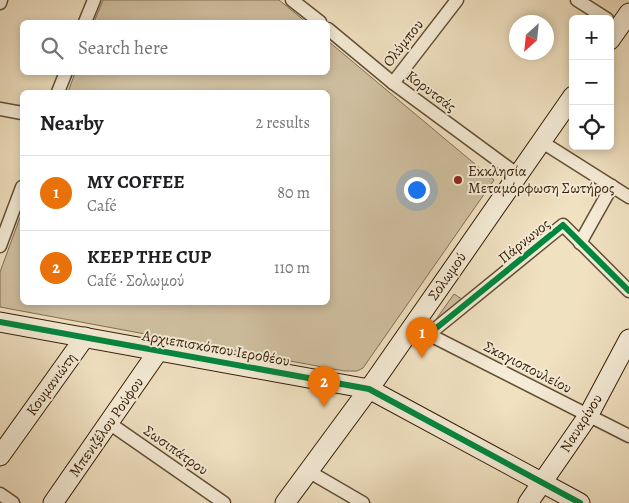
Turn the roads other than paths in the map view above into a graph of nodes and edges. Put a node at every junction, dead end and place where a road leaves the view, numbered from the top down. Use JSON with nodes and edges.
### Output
{"nodes":[{"id":1,"x":94,"y":0,"type":"edge"},
{"id":2,"x":292,"y":0,"type":"edge"},
{"id":3,"x":458,"y":0,"type":"edge"},
{"id":4,"x":577,"y":0,"type":"edge"},
{"id":5,"x":86,"y":20,"type":"edge"},
{"id":6,"x":317,"y":20,"type":"edge"},
{"id":7,"x":618,"y":25,"type":"edge"},
{"id":8,"x":330,"y":31,"type":"edge"},
{"id":9,"x":65,"y":75,"type":"edge"},
{"id":10,"x":394,"y":83,"type":"junction"},
{"id":11,"x":59,"y":90,"type":"edge"},
{"id":12,"x":569,"y":102,"type":"edge"},
{"id":13,"x":0,"y":109,"type":"edge"},
{"id":14,"x":20,"y":113,"type":"edge"},
{"id":15,"x":542,"y":142,"type":"junction"},
{"id":16,"x":518,"y":176,"type":"junction"},
{"id":17,"x":612,"y":186,"type":"junction"},
{"id":18,"x":20,"y":192,"type":"edge"},
{"id":19,"x":629,"y":197,"type":"edge"},
{"id":20,"x":580,"y":243,"type":"junction"},
{"id":21,"x":0,"y":246,"type":"edge"},
{"id":22,"x":629,"y":291,"type":"edge"},
{"id":23,"x":0,"y":322,"type":"edge"},
{"id":24,"x":420,"y":330,"type":"junction"},
{"id":25,"x":85,"y":337,"type":"junction"},
{"id":26,"x":629,"y":339,"type":"edge"},
{"id":27,"x":159,"y":350,"type":"junction"},
{"id":28,"x":369,"y":388,"type":"junction"},
{"id":29,"x":588,"y":416,"type":"junction"},
{"id":30,"x":108,"y":423,"type":"junction"},
{"id":31,"x":629,"y":436,"type":"edge"},
{"id":32,"x":0,"y":456,"type":"edge"},
{"id":33,"x":308,"y":471,"type":"junction"},
{"id":34,"x":542,"y":482,"type":"junction"},
{"id":35,"x":0,"y":494,"type":"edge"},
{"id":36,"x":13,"y":503,"type":"edge"},
{"id":37,"x":53,"y":503,"type":"edge"},
{"id":38,"x":224,"y":503,"type":"edge"},
{"id":39,"x":285,"y":503,"type":"edge"},
{"id":40,"x":363,"y":503,"type":"edge"},
{"id":41,"x":528,"y":503,"type":"edge"},
{"id":42,"x":580,"y":503,"type":"edge"}],
"edges":[{"from":1,"to":5,"type":"street"},
{"from":2,"to":6,"type":"street"},
{"from":3,"to":10,"type":"street","name":"Ολύμπου"},
{"from":4,"to":7,"type":"street"},
{"from":8,"to":10,"type":"street","name":"Κορυτσάς"},
{"from":9,"to":11,"type":"street"},
{"from":10,"to":16,"type":"street","name":"Κορυτσάς"},
{"from":12,"to":15,"type":"street","name":"Σολωμού"},
{"from":13,"to":14,"type":"street"},
{"from":15,"to":16,"type":"street","name":"Σολωμού"},
{"from":15,"to":17,"type":"street"},
{"from":16,"to":24,"type":"street","name":"Σολωμού"},
{"from":17,"to":19,"type":"street"},
{"from":17,"to":20,"type":"street"},
{"from":18,"to":21,"type":"street"},
{"from":20,"to":22,"type":"street","name":"Πάρνωνος"},
{"from":20,"to":24,"type":"street","name":"Πάρνωνος"},
{"from":23,"to":25,"type":"street","name":"Αρχιεπισκόπου Ιεροθέου"},
{"from":24,"to":28,"type":"street","name":"Σολωμού"},
{"from":24,"to":29,"type":"street","name":"Σκαγιοπουλείου"},
{"from":25,"to":27,"type":"street","name":"Αρχιεπισκόπου Ιεροθέου"},
{"from":25,"to":32,"type":"street","name":"Κουμανιώτη"},
{"from":26,"to":29,"type":"street","name":"Ναυαρίνου"},
{"from":27,"to":28,"type":"street","name":"Αρχιεπισκόπου Ιεροθέου"},
{"from":27,"to":30,"type":"street","name":"Μπενιζέλου Ρούφου"},
{"from":28,"to":33,"type":"street","name":"Σολωμού"},
{"from":28,"to":34,"type":"street","name":"Αρχιεπισκόπου Ιεροθέου"},
{"from":29,"to":31,"type":"street","name":"Σκαγιοπουλείου"},
{"from":29,"to":34,"type":"street","name":"Ναυαρίνου"},
{"from":30,"to":37,"type":"street","name":"Μπενιζέλου Ρούφου"},
{"from":30,"to":38,"type":"street","name":"Σωσιπάτρου"},
{"from":33,"to":39,"type":"street","name":"Σολωμού"},
{"from":33,"to":40,"type":"street"},
{"from":34,"to":41,"type":"street","name":"Ναυαρίνου"},
{"from":34,"to":42,"type":"street","name":"Αρχιεπισκόπου Ιεροθέου"},
{"from":35,"to":36,"type":"street"}]}
